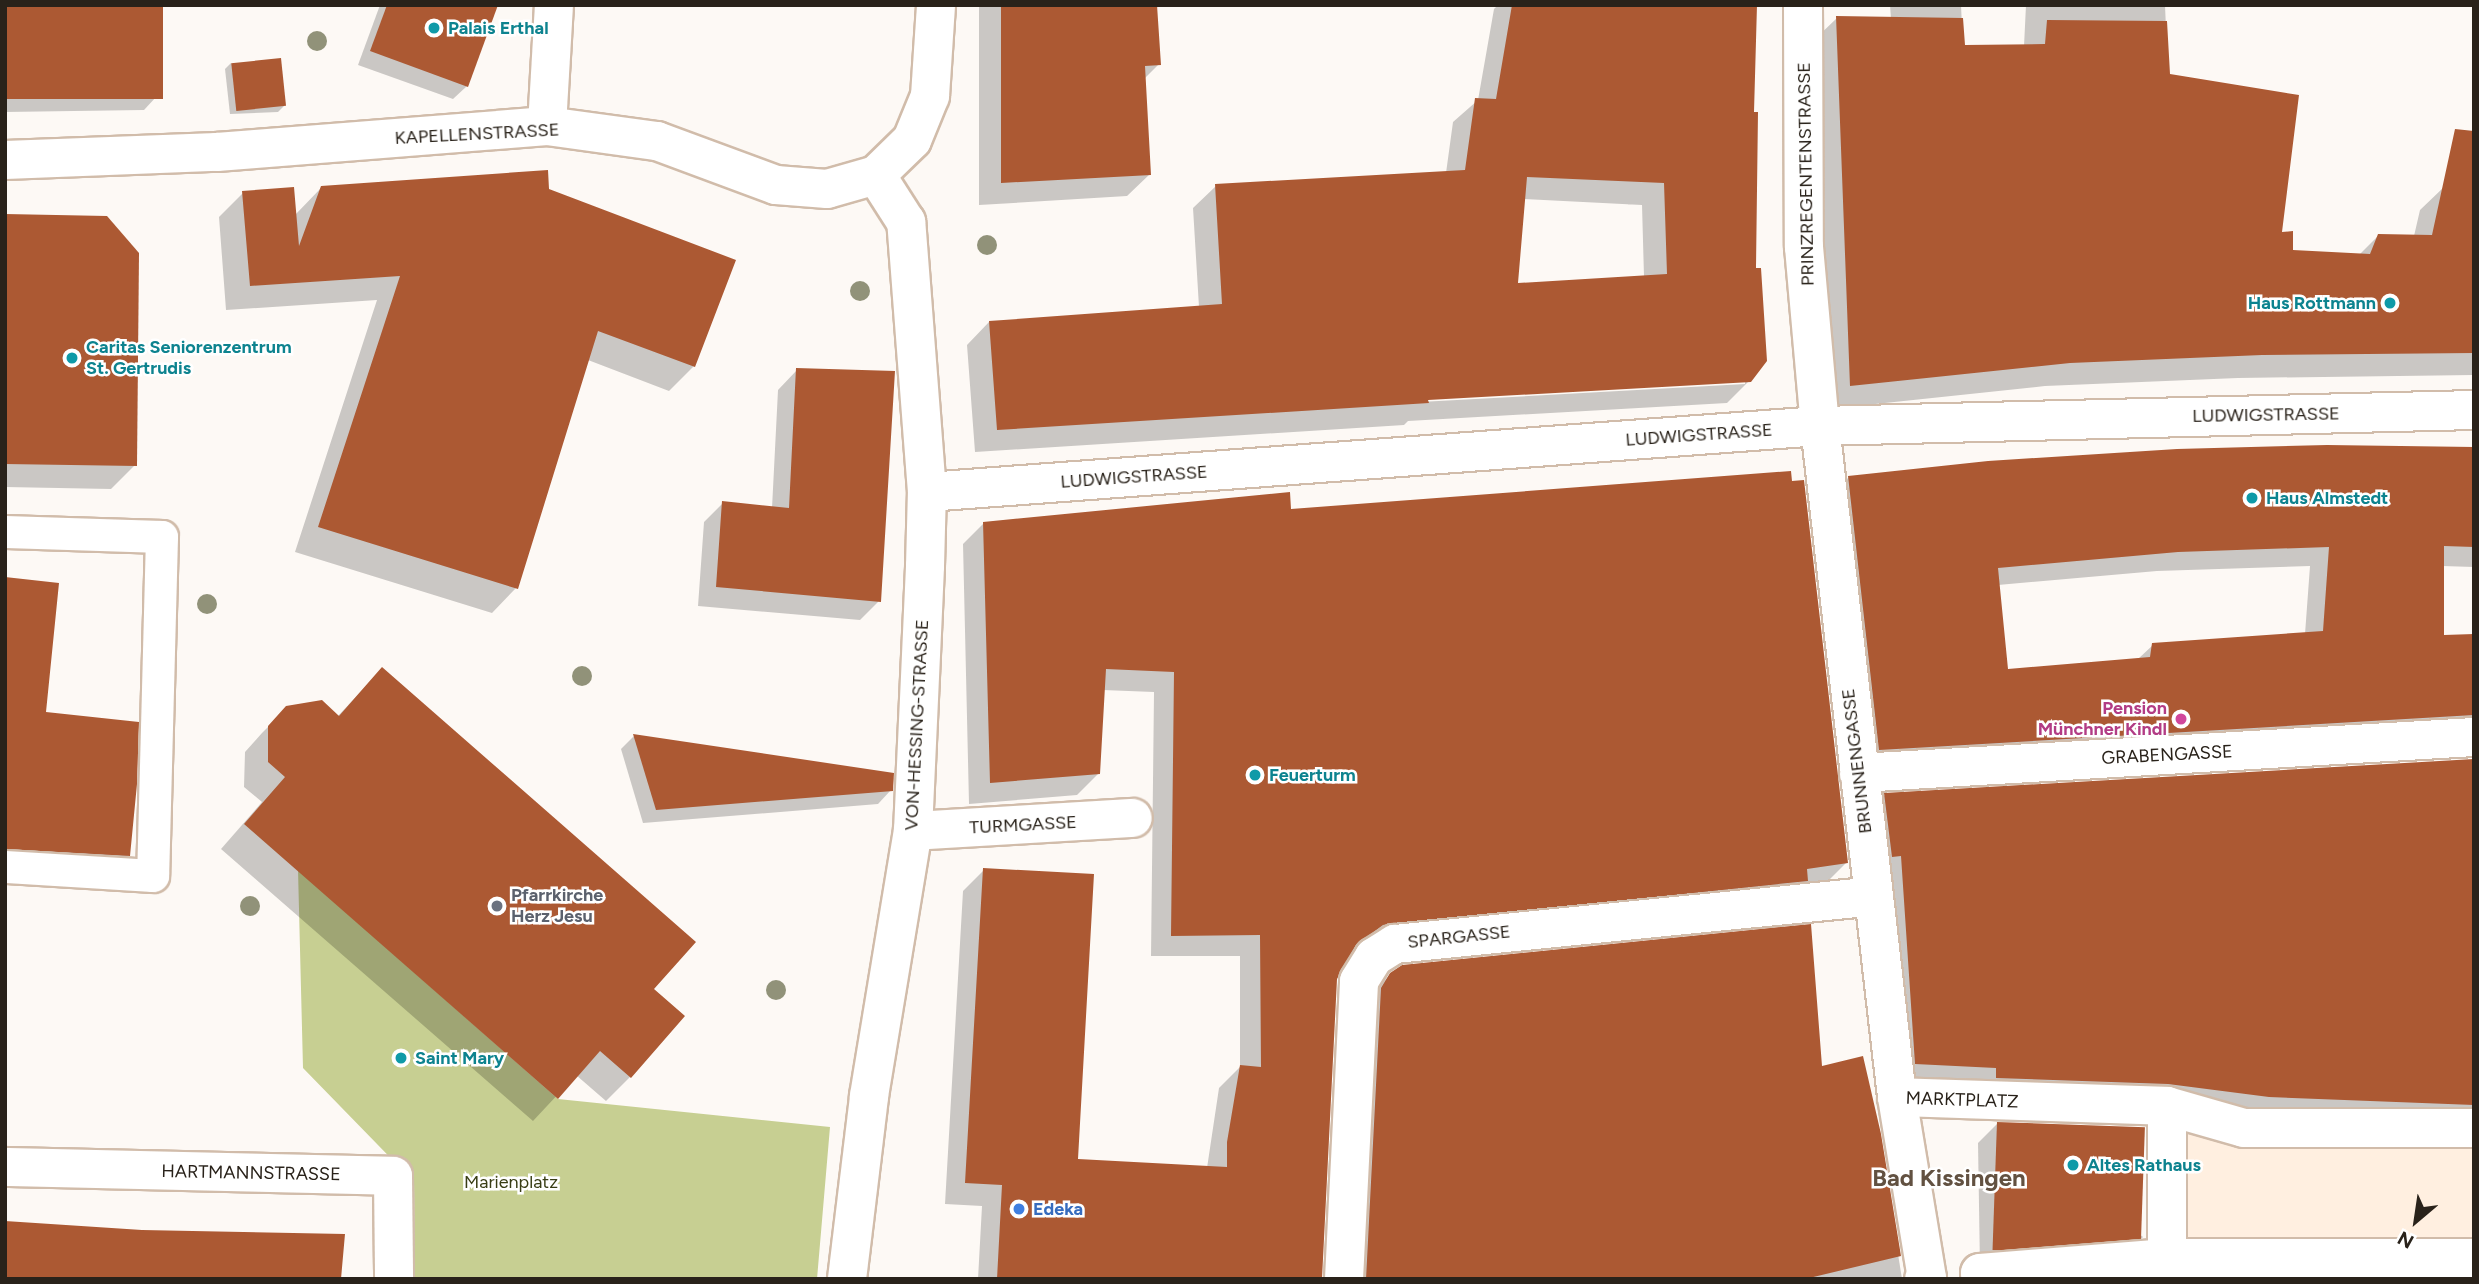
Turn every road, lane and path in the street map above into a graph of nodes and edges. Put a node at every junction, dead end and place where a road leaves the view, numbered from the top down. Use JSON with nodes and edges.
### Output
{"nodes":[{"id":1,"x":554,"y":5,"type":"edge"},
{"id":2,"x":936,"y":5,"type":"edge"},
{"id":3,"x":1803,"y":5,"type":"edge"},
{"id":4,"x":547,"y":127,"type":"junction"},
{"id":5,"x":5,"y":160,"type":"edge"},
{"id":6,"x":876,"y":175,"type":"junction"},
{"id":7,"x":2474,"y":410,"type":"edge"},
{"id":8,"x":1820,"y":426,"type":"junction"},
{"id":9,"x":927,"y":492,"type":"junction"},
{"id":10,"x":5,"y":532,"type":"edge"},
{"id":11,"x":2474,"y":737,"type":"edge"},
{"id":12,"x":1859,"y":773,"type":"junction"},
{"id":13,"x":1133,"y":818,"type":"dead end"},
{"id":14,"x":913,"y":831,"type":"junction"},
{"id":15,"x":5,"y":867,"type":"edge"},
{"id":16,"x":1873,"y":896,"type":"junction"},
{"id":17,"x":1897,"y":1097,"type":"junction"},
{"id":18,"x":2167,"y":1106,"type":"junction"},
{"id":19,"x":2474,"y":1128,"type":"edge"},
{"id":20,"x":5,"y":1167,"type":"edge"},
{"id":21,"x":2167,"y":1258,"type":"junction"},
{"id":22,"x":2474,"y":1258,"type":"edge"},
{"id":23,"x":2344,"y":1267,"type":"edge"},
{"id":24,"x":1980,"y":1276,"type":"edge"},
{"id":25,"x":1925,"y":1278,"type":"edge"},
{"id":26,"x":394,"y":1279,"type":"edge"},
{"id":27,"x":847,"y":1279,"type":"edge"},
{"id":28,"x":1345,"y":1279,"type":"edge"}],
"edges":[{"from":1,"to":4,"type":"street"},
{"from":2,"to":6,"type":"street","name":"KAPELLENSTRASSE"},
{"from":3,"to":8,"type":"street","name":"PRINZREGENTENSTRASSE"},
{"from":4,"to":5,"type":"street","name":"KAPELLENSTRASSE"},
{"from":4,"to":6,"type":"street","name":"KAPELLENSTRASSE"},
{"from":6,"to":9,"type":"street","name":"VON-HESSING-STRASSE"},
{"from":7,"to":8,"type":"street","name":"LUDWIGSTRASSE"},
{"from":8,"to":9,"type":"street","name":"LUDWIGSTRASSE"},
{"from":8,"to":12,"type":"street","name":"BRUNNENGASSE"},
{"from":9,"to":14,"type":"street","name":"VON-HESSING-STRASSE"},
{"from":10,"to":15,"type":"lane"},
{"from":11,"to":12,"type":"street","name":"GRABENGASSE"},
{"from":12,"to":16,"type":"street","name":"BRUNNENGASSE"},
{"from":13,"to":14,"type":"street","name":"TURMGASSE"},
{"from":14,"to":27,"type":"street","name":"VON-HESSING-STRASSE"},
{"from":16,"to":17,"type":"street","name":"BRUNNENGASSE"},
{"from":16,"to":28,"type":"street","name":"SPARGASSE"},
{"from":17,"to":18,"type":"street","name":"MARKTPLATZ"},
{"from":17,"to":25,"type":"street","name":"MARKTPLATZ"},
{"from":18,"to":19,"type":"street","name":"MARKTPLATZ"},
{"from":18,"to":21,"type":"street"},
{"from":20,"to":26,"type":"street","name":"HARTMANNSTRASSE"},
{"from":21,"to":23,"type":"street"},
{"from":21,"to":24,"type":"street"},
{"from":22,"to":23,"type":"street"}]}
